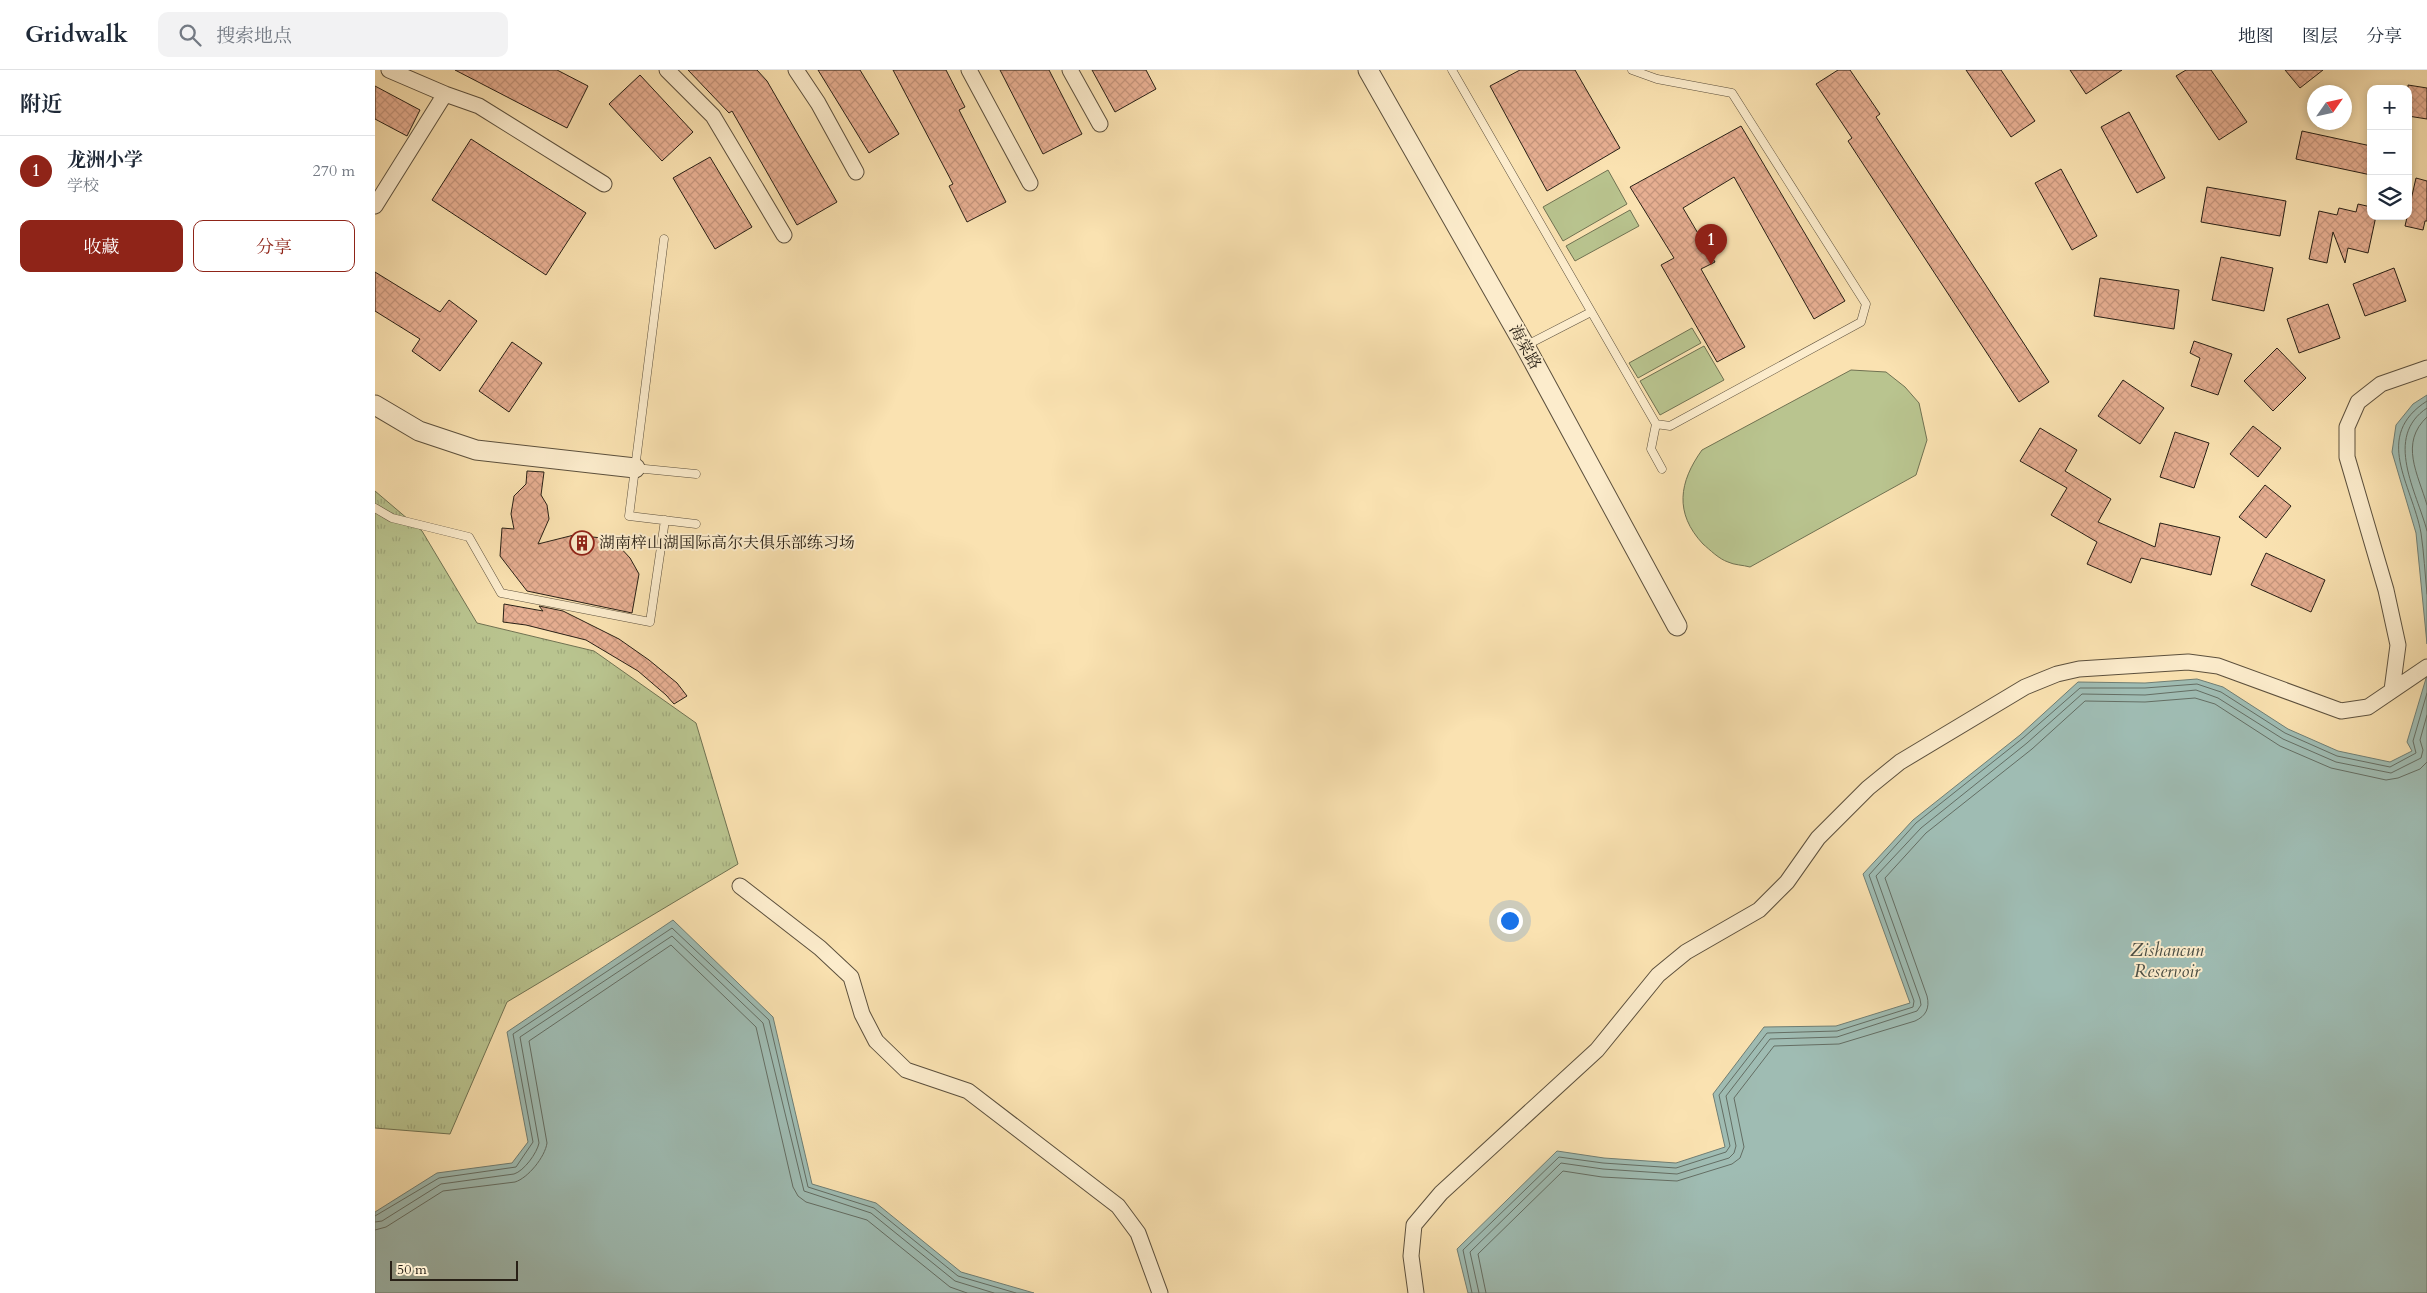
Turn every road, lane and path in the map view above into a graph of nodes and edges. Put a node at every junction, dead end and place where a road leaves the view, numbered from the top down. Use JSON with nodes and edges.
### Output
{"nodes":[{"id":1,"x":389,"y":70,"type":"edge"},
{"id":2,"x":667,"y":70,"type":"edge"},
{"id":3,"x":796,"y":70,"type":"edge"},
{"id":4,"x":969,"y":70,"type":"edge"},
{"id":5,"x":1070,"y":70,"type":"edge"},
{"id":6,"x":1368,"y":70,"type":"edge"},
{"id":7,"x":1452,"y":70,"type":"edge"},
{"id":8,"x":1632,"y":70,"type":"edge"},
{"id":9,"x":445,"y":94,"type":"junction"},
{"id":10,"x":1100,"y":124,"type":"dead end"},
{"id":11,"x":856,"y":172,"type":"dead end"},
{"id":12,"x":1030,"y":183,"type":"dead end"},
{"id":13,"x":604,"y":184,"type":"dead end"},
{"id":14,"x":375,"y":206,"type":"edge"},
{"id":15,"x":784,"y":235,"type":"dead end"},
{"id":16,"x":664,"y":239,"type":"dead end"},
{"id":17,"x":1591,"y":312,"type":"junction"},
{"id":18,"x":1525,"y":346,"type":"junction"},
{"id":19,"x":2427,"y":368,"type":"edge"},
{"id":20,"x":375,"y":405,"type":"edge"},
{"id":21,"x":1656,"y":424,"type":"junction"},
{"id":22,"x":635,"y":468,"type":"junction"},
{"id":23,"x":1662,"y":469,"type":"dead end"},
{"id":24,"x":696,"y":474,"type":"dead end"},
{"id":25,"x":375,"y":508,"type":"edge"},
{"id":26,"x":665,"y":520,"type":"junction"},
{"id":27,"x":696,"y":524,"type":"dead end"},
{"id":28,"x":1677,"y":626,"type":"dead end"},
{"id":29,"x":2427,"y":667,"type":"edge"},
{"id":30,"x":2392,"y":690,"type":"junction"},
{"id":31,"x":740,"y":886,"type":"dead end"},
{"id":32,"x":1160,"y":1293,"type":"edge"},
{"id":33,"x":1416,"y":1293,"type":"edge"}],
"edges":[{"from":1,"to":9,"type":"street"},
{"from":2,"to":15,"type":"street"},
{"from":3,"to":11,"type":"street"},
{"from":4,"to":12,"type":"street"},
{"from":5,"to":10,"type":"street"},
{"from":6,"to":18,"type":"street","name":"海棠路"},
{"from":7,"to":17,"type":"lane"},
{"from":8,"to":21,"type":"lane"},
{"from":9,"to":13,"type":"street"},
{"from":9,"to":14,"type":"street"},
{"from":16,"to":22,"type":"lane"},
{"from":17,"to":18,"type":"lane"},
{"from":17,"to":21,"type":"lane"},
{"from":18,"to":28,"type":"street","name":"海棠路"},
{"from":19,"to":30,"type":"street"},
{"from":20,"to":22,"type":"street"},
{"from":21,"to":23,"type":"lane"},
{"from":22,"to":24,"type":"lane"},
{"from":22,"to":26,"type":"lane"},
{"from":25,"to":26,"type":"lane"},
{"from":26,"to":27,"type":"lane"},
{"from":29,"to":30,"type":"street"},
{"from":30,"to":33,"type":"street"},
{"from":31,"to":32,"type":"street"}]}
